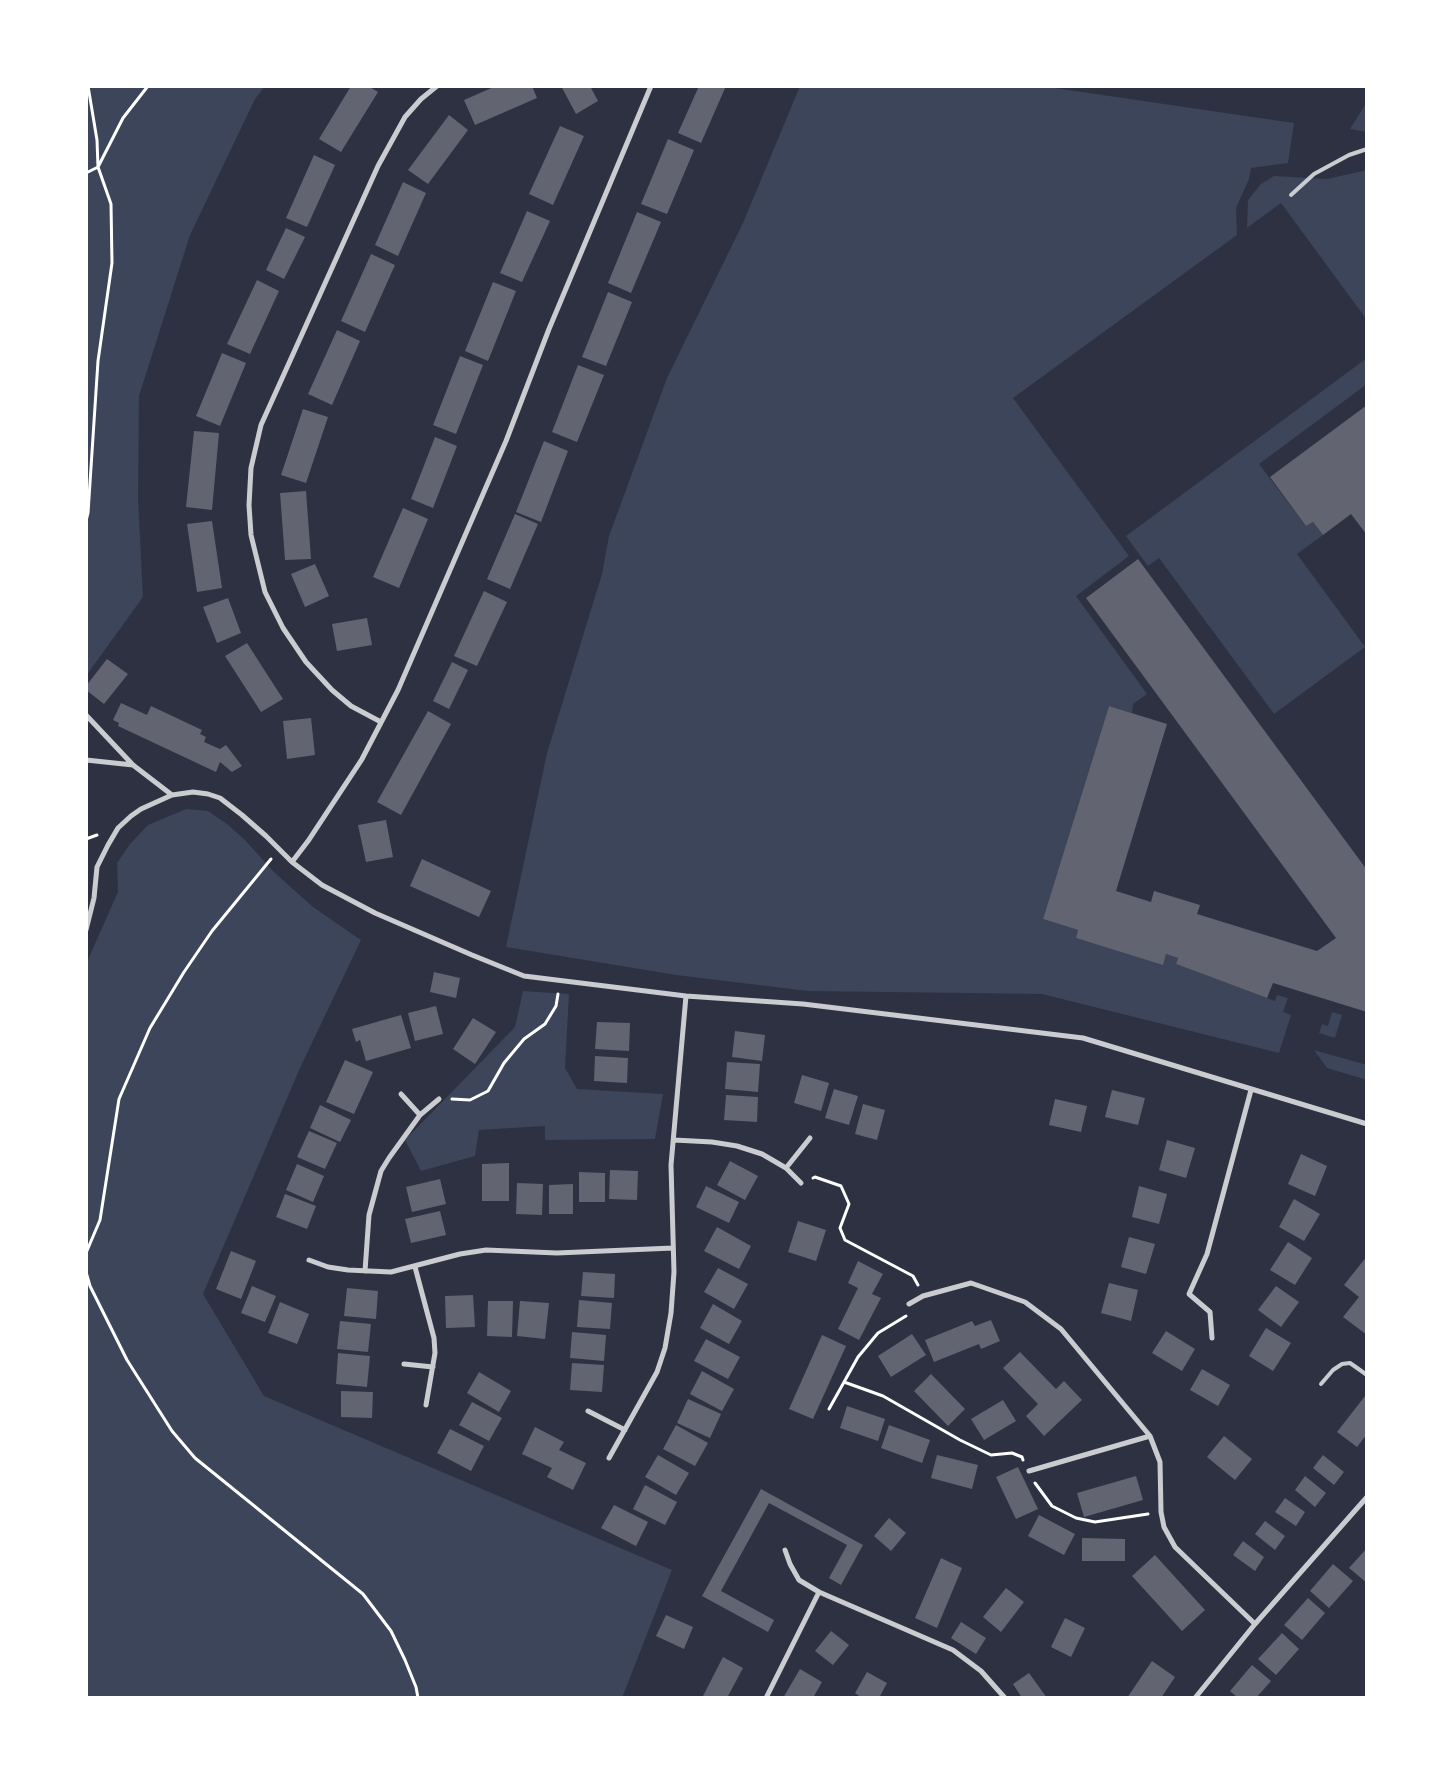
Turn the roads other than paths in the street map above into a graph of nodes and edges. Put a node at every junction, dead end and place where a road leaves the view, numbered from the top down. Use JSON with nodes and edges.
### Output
{"nodes":[{"id":1,"x":437,"y":86,"type":"edge"},
{"id":2,"x":651,"y":86,"type":"edge"},
{"id":3,"x":1367,"y":149,"type":"edge"},
{"id":4,"x":1291,"y":195,"type":"dead end"},
{"id":5,"x":86,"y":715,"type":"edge"},
{"id":6,"x":381,"y":722,"type":"junction"},
{"id":7,"x":86,"y":760,"type":"edge"},
{"id":8,"x":133,"y":765,"type":"junction"},
{"id":9,"x":172,"y":795,"type":"junction"},
{"id":10,"x":292,"y":862,"type":"junction"},
{"id":11,"x":86,"y":930,"type":"edge"},
{"id":12,"x":686,"y":996,"type":"junction"},
{"id":13,"x":1251,"y":1090,"type":"junction"},
{"id":14,"x":401,"y":1094,"type":"dead end"},
{"id":15,"x":438,"y":1099,"type":"road end"},
{"id":16,"x":420,"y":1114,"type":"junction"},
{"id":17,"x":1367,"y":1124,"type":"edge"},
{"id":18,"x":810,"y":1138,"type":"dead end"},
{"id":19,"x":674,"y":1140,"type":"junction"},
{"id":20,"x":786,"y":1168,"type":"junction"},
{"id":21,"x":801,"y":1183,"type":"road end"},
{"id":22,"x":673,"y":1248,"type":"junction"},
{"id":23,"x":309,"y":1260,"type":"dead end"},
{"id":24,"x":415,"y":1267,"type":"junction"},
{"id":25,"x":365,"y":1271,"type":"junction"},
{"id":26,"x":909,"y":1304,"type":"road end"},
{"id":27,"x":1212,"y":1338,"type":"dead end"},
{"id":28,"x":404,"y":1364,"type":"dead end"},
{"id":29,"x":433,"y":1367,"type":"junction"},
{"id":30,"x":1367,"y":1375,"type":"edge"},
{"id":31,"x":1321,"y":1384,"type":"dead end"},
{"id":32,"x":426,"y":1405,"type":"dead end"},
{"id":33,"x":588,"y":1411,"type":"dead end"},
{"id":34,"x":625,"y":1430,"type":"junction"},
{"id":35,"x":1150,"y":1436,"type":"junction"},
{"id":36,"x":610,"y":1458,"type":"dead end"},
{"id":37,"x":1029,"y":1471,"type":"road end"},
{"id":38,"x":1367,"y":1497,"type":"edge"},
{"id":39,"x":785,"y":1550,"type":"dead end"},
{"id":40,"x":819,"y":1592,"type":"junction"},
{"id":41,"x":1255,"y":1624,"type":"junction"},
{"id":42,"x":766,"y":1698,"type":"edge"},
{"id":43,"x":1004,"y":1698,"type":"edge"},
{"id":44,"x":1195,"y":1698,"type":"edge"}],
"edges":[{"from":1,"to":6,"type":"street"},
{"from":2,"to":6,"type":"street"},
{"from":3,"to":4,"type":"lane"},
{"from":5,"to":8,"type":"street"},
{"from":6,"to":10,"type":"street"},
{"from":7,"to":8,"type":"street"},
{"from":8,"to":9,"type":"street"},
{"from":9,"to":10,"type":"street"},
{"from":9,"to":11,"type":"street"},
{"from":10,"to":12,"type":"street"},
{"from":12,"to":13,"type":"street"},
{"from":12,"to":19,"type":"street"},
{"from":13,"to":17,"type":"street"},
{"from":13,"to":27,"type":"street"},
{"from":14,"to":16,"type":"street"},
{"from":15,"to":16,"type":"street"},
{"from":16,"to":25,"type":"street"},
{"from":18,"to":20,"type":"street"},
{"from":19,"to":20,"type":"street"},
{"from":19,"to":22,"type":"street"},
{"from":20,"to":21,"type":"street"},
{"from":22,"to":24,"type":"street"},
{"from":22,"to":34,"type":"street"},
{"from":23,"to":25,"type":"street"},
{"from":24,"to":25,"type":"street"},
{"from":24,"to":29,"type":"street"},
{"from":26,"to":35,"type":"street"},
{"from":28,"to":29,"type":"street"},
{"from":29,"to":32,"type":"street"},
{"from":30,"to":31,"type":"lane"},
{"from":33,"to":34,"type":"street"},
{"from":34,"to":36,"type":"street"},
{"from":35,"to":37,"type":"street"},
{"from":35,"to":41,"type":"street"},
{"from":38,"to":41,"type":"street"},
{"from":39,"to":40,"type":"street"},
{"from":40,"to":42,"type":"street"},
{"from":40,"to":43,"type":"street"},
{"from":41,"to":44,"type":"street"}]}
